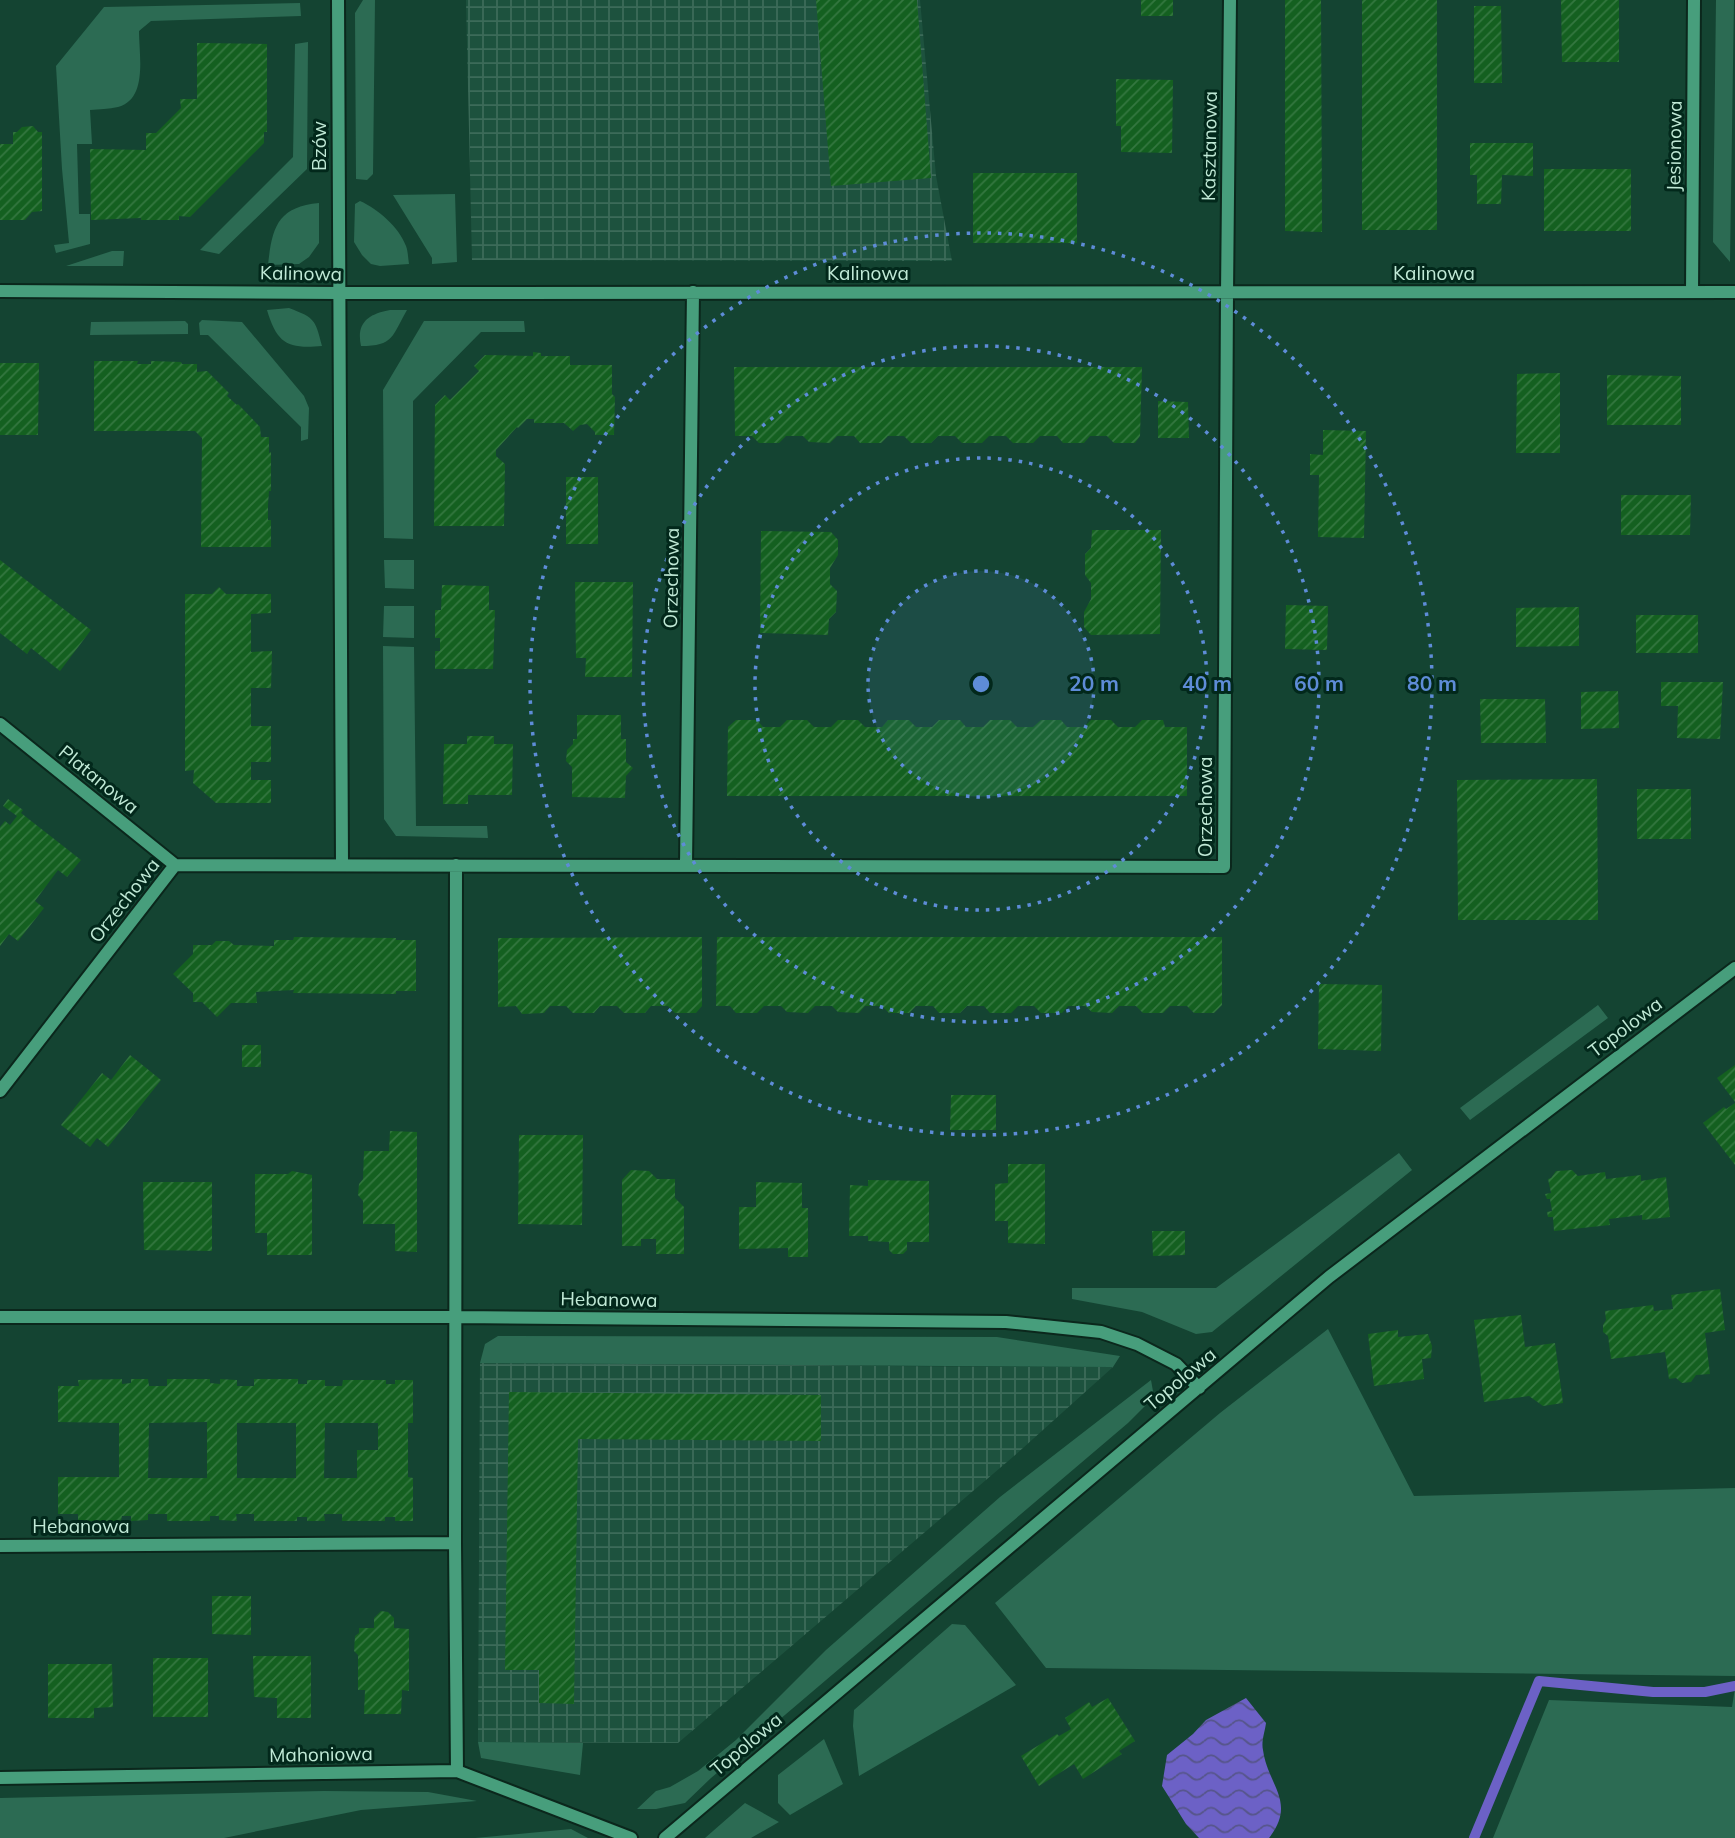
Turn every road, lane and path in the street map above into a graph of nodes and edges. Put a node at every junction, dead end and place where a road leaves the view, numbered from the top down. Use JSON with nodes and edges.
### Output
{"nodes":[{"id":1,"x":338,"y":0,"type":"edge"},
{"id":2,"x":1230,"y":0,"type":"edge"},
{"id":3,"x":1695,"y":0,"type":"edge"},
{"id":4,"x":0,"y":290,"type":"edge"},
{"id":5,"x":694,"y":292,"type":"junction"},
{"id":6,"x":1692,"y":292,"type":"junction"},
{"id":7,"x":1735,"y":292,"type":"edge"},
{"id":8,"x":339,"y":293,"type":"junction"},
{"id":9,"x":1227,"y":293,"type":"junction"},
{"id":10,"x":0,"y":724,"type":"edge"},
{"id":11,"x":342,"y":864,"type":"junction"},
{"id":12,"x":174,"y":865,"type":"junction"},
{"id":13,"x":456,"y":865,"type":"junction"},
{"id":14,"x":686,"y":865,"type":"junction"},
{"id":15,"x":1735,"y":968,"type":"edge"},
{"id":16,"x":0,"y":1091,"type":"edge"},
{"id":17,"x":0,"y":1317,"type":"edge"},
{"id":18,"x":457,"y":1317,"type":"junction"},
{"id":19,"x":1199,"y":1388,"type":"junction"},
{"id":20,"x":456,"y":1543,"type":"junction"},
{"id":21,"x":0,"y":1546,"type":"edge"},
{"id":22,"x":457,"y":1771,"type":"junction"},
{"id":23,"x":0,"y":1778,"type":"edge"},
{"id":24,"x":631,"y":1838,"type":"edge"},
{"id":25,"x":664,"y":1838,"type":"edge"}],
"edges":[{"from":1,"to":8,"type":"street","name":"Bzów"},
{"from":2,"to":9,"type":"street","name":"Kasztanowa"},
{"from":3,"to":6,"type":"street","name":"Jesionowa"},
{"from":4,"to":8,"type":"street","name":"Kalinowa"},
{"from":5,"to":8,"type":"street","name":"Kalinowa"},
{"from":5,"to":9,"type":"street","name":"Kalinowa"},
{"from":5,"to":14,"type":"street","name":"Orzechowa"},
{"from":6,"to":7,"type":"street","name":"Kalinowa"},
{"from":6,"to":9,"type":"street","name":"Kalinowa"},
{"from":8,"to":11,"type":"street"},
{"from":9,"to":14,"type":"street","name":"Orzechowa"},
{"from":10,"to":12,"type":"street","name":"Platanowa"},
{"from":11,"to":12,"type":"street","name":"Orzechowa"},
{"from":11,"to":13,"type":"street","name":"Orzechowa"},
{"from":12,"to":16,"type":"street","name":"Orzechowa"},
{"from":13,"to":14,"type":"street","name":"Orzechowa"},
{"from":13,"to":18,"type":"street"},
{"from":15,"to":19,"type":"street","name":"Topolowa"},
{"from":17,"to":18,"type":"street","name":"Hebanowa"},
{"from":18,"to":19,"type":"street","name":"Hebanowa"},
{"from":18,"to":20,"type":"street"},
{"from":19,"to":25,"type":"street","name":"Topolowa"},
{"from":20,"to":21,"type":"street","name":"Hebanowa"},
{"from":20,"to":22,"type":"street"},
{"from":22,"to":23,"type":"street","name":"Mahoniowa"},
{"from":22,"to":24,"type":"street","name":"Mahoniowa"}]}
